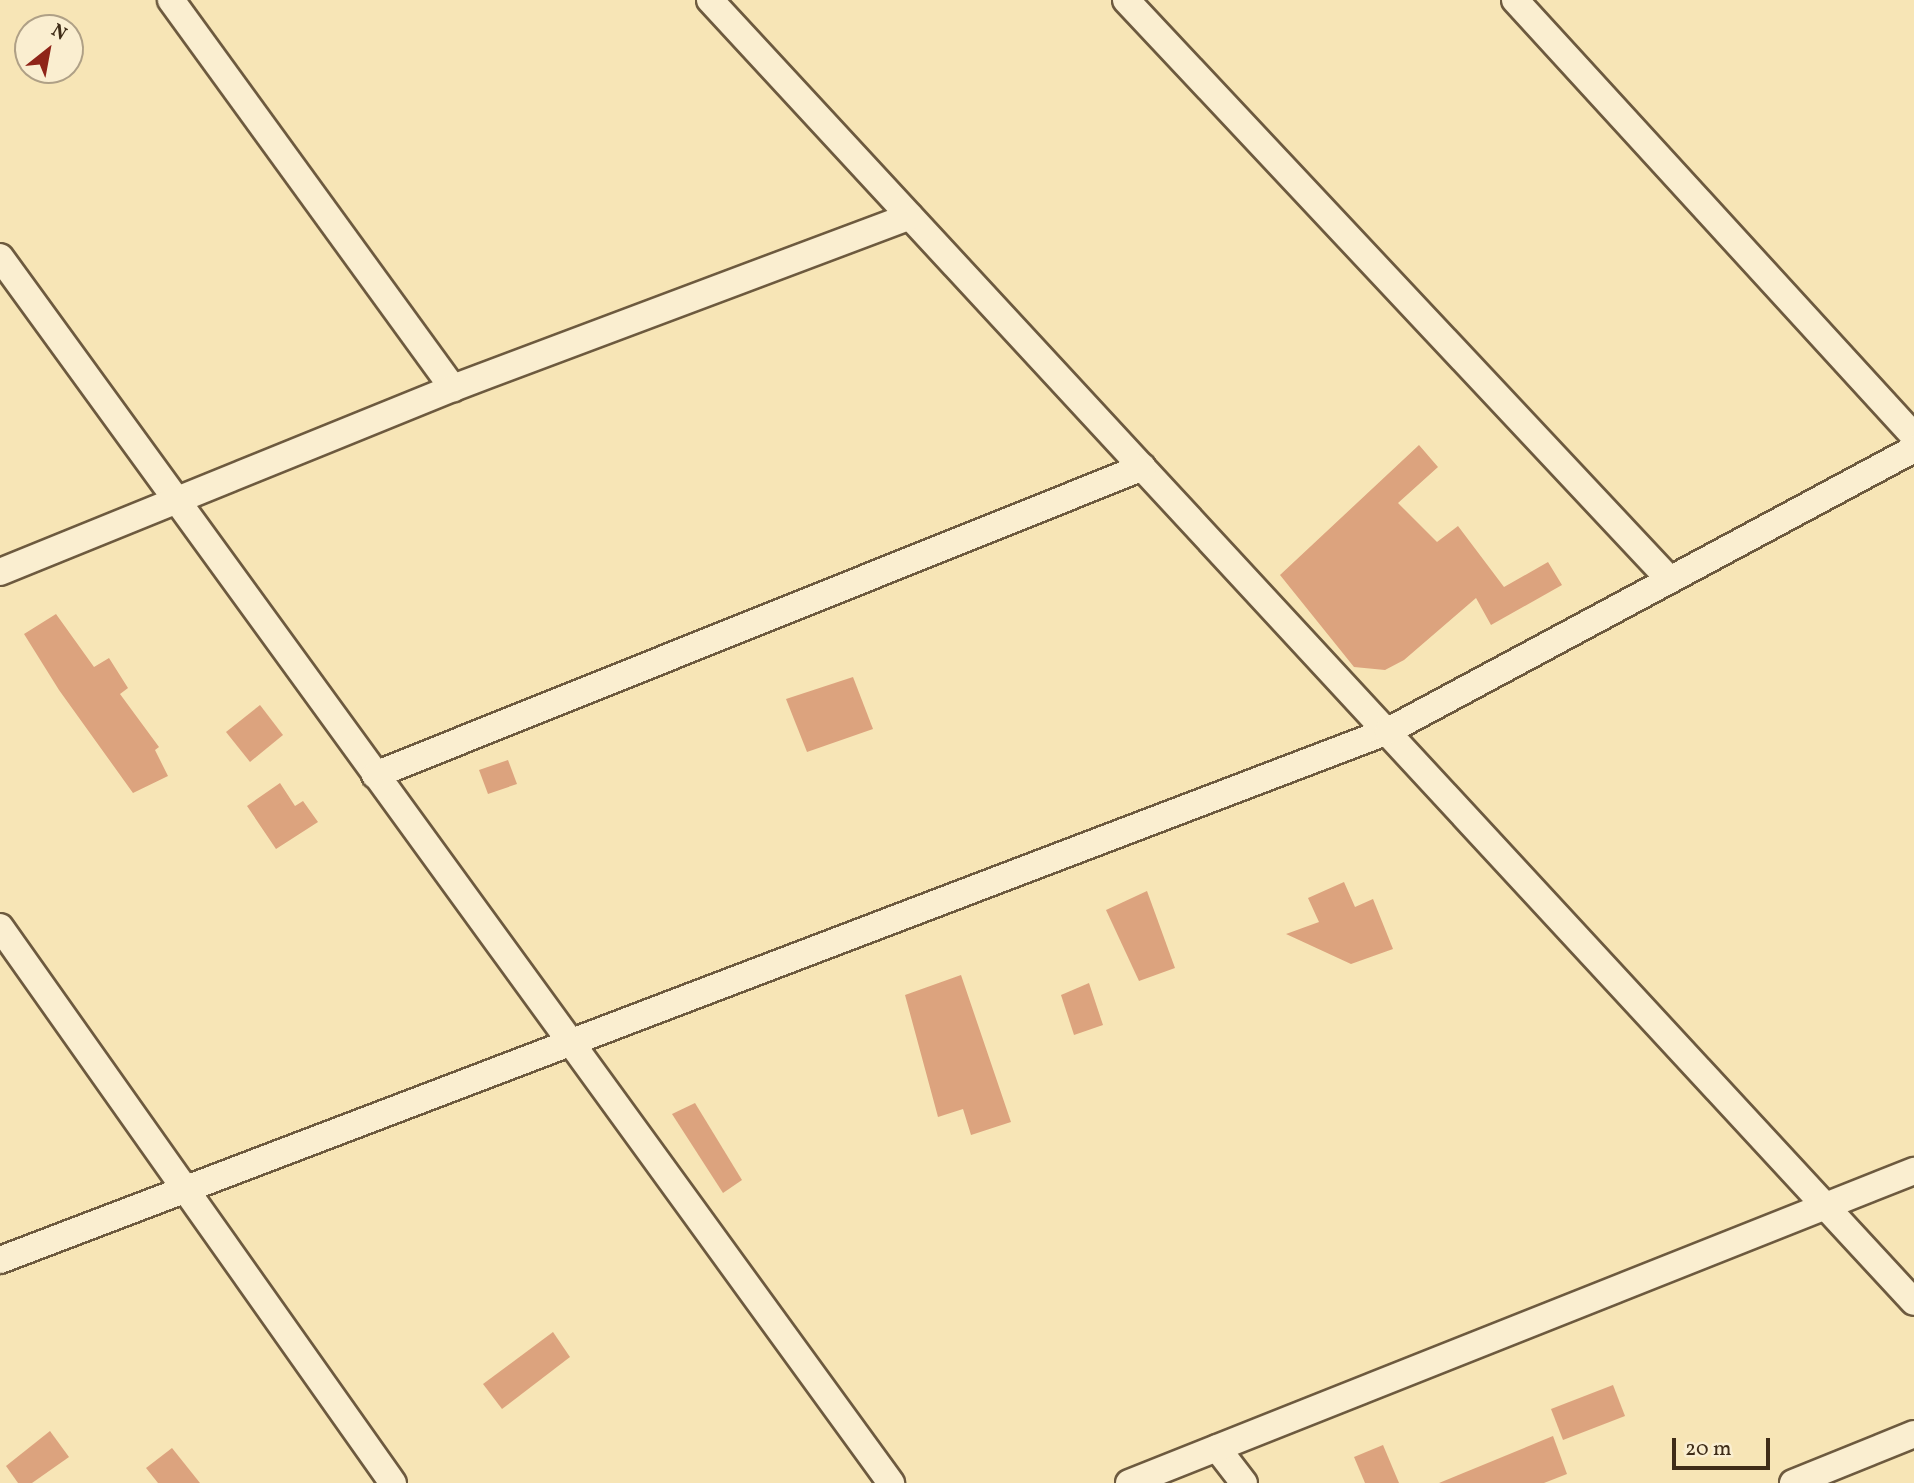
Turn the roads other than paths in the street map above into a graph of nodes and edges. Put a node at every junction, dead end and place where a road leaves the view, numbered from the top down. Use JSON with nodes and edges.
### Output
{"nodes":[{"id":1,"x":172,"y":0,"type":"edge"},
{"id":2,"x":710,"y":0,"type":"edge"},
{"id":3,"x":1126,"y":0,"type":"edge"},
{"id":4,"x":1515,"y":0,"type":"edge"},
{"id":5,"x":910,"y":216,"type":"junction"},
{"id":6,"x":0,"y":257,"type":"edge"},
{"id":7,"x":453,"y":388,"type":"junction"},
{"id":8,"x":1914,"y":436,"type":"edge"},
{"id":9,"x":1914,"y":449,"type":"edge"},
{"id":10,"x":1143,"y":467,"type":"junction"},
{"id":11,"x":175,"y":497,"type":"junction"},
{"id":12,"x":0,"y":572,"type":"edge"},
{"id":13,"x":1670,"y":580,"type":"junction"},
{"id":14,"x":1388,"y":731,"type":"junction"},
{"id":15,"x":375,"y":775,"type":"junction"},
{"id":16,"x":0,"y":926,"type":"edge"},
{"id":17,"x":569,"y":1044,"type":"junction"},
{"id":18,"x":1914,"y":1171,"type":"edge"},
{"id":19,"x":185,"y":1189,"type":"junction"},
{"id":20,"x":1826,"y":1205,"type":"junction"},
{"id":21,"x":0,"y":1260,"type":"edge"},
{"id":22,"x":1914,"y":1302,"type":"edge"},
{"id":23,"x":1914,"y":1434,"type":"edge"},
{"id":24,"x":1217,"y":1448,"type":"junction"},
{"id":25,"x":393,"y":1483,"type":"edge"},
{"id":26,"x":891,"y":1483,"type":"edge"},
{"id":27,"x":1129,"y":1483,"type":"edge"},
{"id":28,"x":1244,"y":1483,"type":"edge"},
{"id":29,"x":1793,"y":1483,"type":"edge"}],
"edges":[{"from":1,"to":7,"type":"street"},
{"from":2,"to":5,"type":"street"},
{"from":3,"to":13,"type":"street"},
{"from":4,"to":8,"type":"street"},
{"from":5,"to":7,"type":"street"},
{"from":5,"to":10,"type":"street"},
{"from":6,"to":11,"type":"street"},
{"from":7,"to":11,"type":"street"},
{"from":9,"to":13,"type":"street"},
{"from":10,"to":14,"type":"street"},
{"from":10,"to":15,"type":"street"},
{"from":11,"to":12,"type":"street"},
{"from":11,"to":15,"type":"street"},
{"from":13,"to":14,"type":"street"},
{"from":14,"to":17,"type":"street"},
{"from":14,"to":20,"type":"street"},
{"from":15,"to":17,"type":"street"},
{"from":16,"to":19,"type":"street"},
{"from":17,"to":19,"type":"street"},
{"from":17,"to":26,"type":"street"},
{"from":18,"to":20,"type":"street"},
{"from":19,"to":21,"type":"street"},
{"from":19,"to":25,"type":"street"},
{"from":20,"to":22,"type":"street"},
{"from":20,"to":24,"type":"street"},
{"from":23,"to":29,"type":"street"},
{"from":24,"to":27,"type":"street"},
{"from":24,"to":28,"type":"street"}]}
